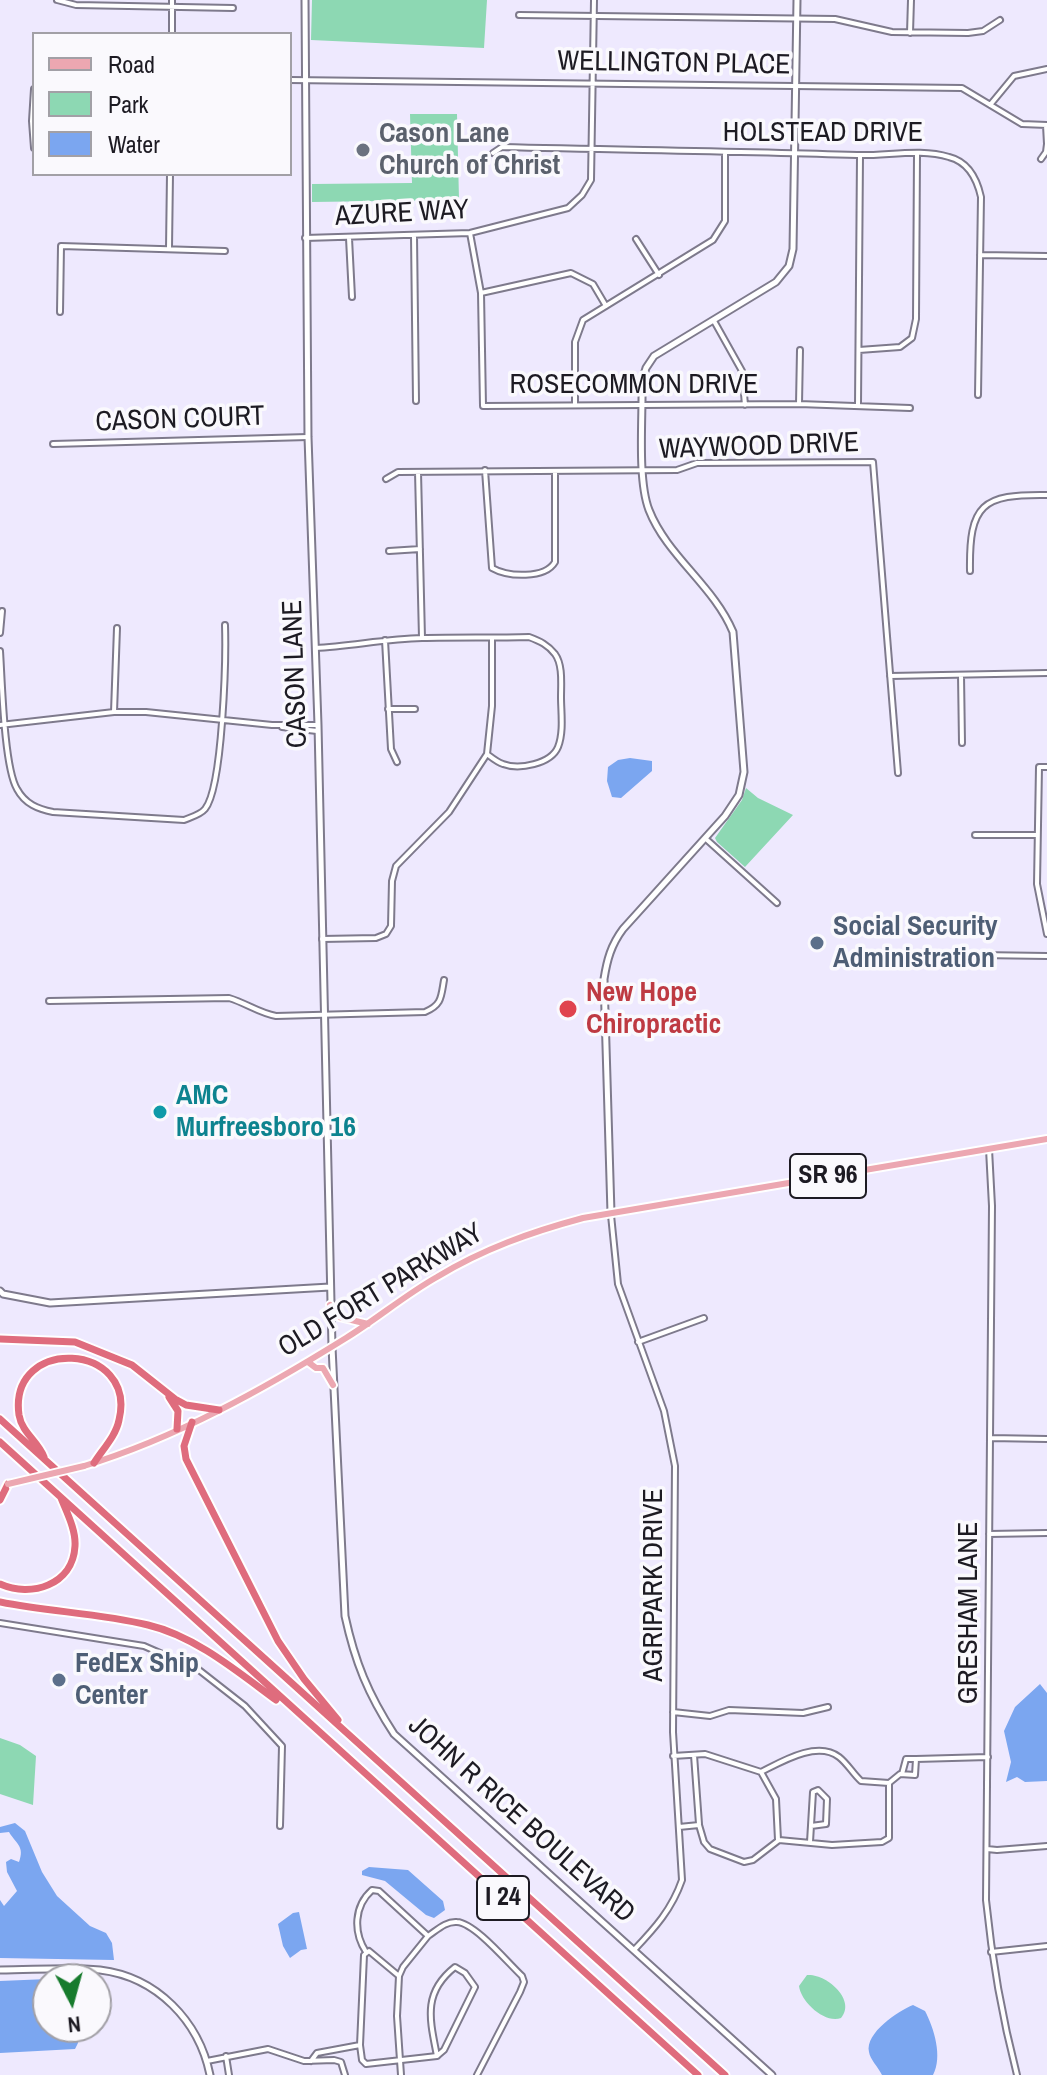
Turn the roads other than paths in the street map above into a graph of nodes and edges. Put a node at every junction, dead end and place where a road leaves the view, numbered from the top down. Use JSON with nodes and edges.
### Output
{"nodes":[{"id":1,"x":57,"y":0,"type":"edge"},
{"id":2,"x":305,"y":0,"type":"edge"},
{"id":3,"x":594,"y":0,"type":"edge"},
{"id":4,"x":797,"y":0,"type":"edge"},
{"id":5,"x":911,"y":0,"type":"edge"},
{"id":6,"x":172,"y":3,"type":"edge"},
{"id":7,"x":233,"y":8,"type":"dead end"},
{"id":8,"x":519,"y":15,"type":"dead end"},
{"id":9,"x":594,"y":17,"type":"junction"},
{"id":10,"x":796,"y":18,"type":"junction"},
{"id":11,"x":1000,"y":20,"type":"dead end"},
{"id":12,"x":172,"y":32,"type":"edge"},
{"id":13,"x":910,"y":33,"type":"junction"},
{"id":14,"x":1047,"y":69,"type":"edge"},
{"id":15,"x":292,"y":80,"type":"edge"},
{"id":16,"x":306,"y":80,"type":"junction"},
{"id":17,"x":592,"y":82,"type":"junction"},
{"id":18,"x":795,"y":86,"type":"junction"},
{"id":19,"x":990,"y":105,"type":"junction"},
{"id":20,"x":1046,"y":125,"type":"edge"},
{"id":21,"x":1047,"y":144,"type":"edge"},
{"id":22,"x":592,"y":149,"type":"junction"},
{"id":23,"x":794,"y":151,"type":"junction"},
{"id":24,"x":493,"y":153,"type":"dead end"},
{"id":25,"x":725,"y":153,"type":"junction"},
{"id":26,"x":917,"y":154,"type":"junction"},
{"id":27,"x":860,"y":155,"type":"junction"},
{"id":28,"x":1041,"y":159,"type":"dead end"},
{"id":29,"x":170,"y":176,"type":"edge"},
{"id":30,"x":470,"y":233,"type":"junction"},
{"id":31,"x":414,"y":236,"type":"junction"},
{"id":32,"x":305,"y":238,"type":"junction"},
{"id":33,"x":349,"y":238,"type":"junction"},
{"id":34,"x":636,"y":239,"type":"dead end"},
{"id":35,"x":169,"y":248,"type":"junction"},
{"id":36,"x":225,"y":251,"type":"dead end"},
{"id":37,"x":980,"y":255,"type":"junction"},
{"id":38,"x":1047,"y":256,"type":"edge"},
{"id":39,"x":659,"y":275,"type":"junction"},
{"id":40,"x":481,"y":293,"type":"junction"},
{"id":41,"x":352,"y":297,"type":"dead end"},
{"id":42,"x":606,"y":306,"type":"junction"},
{"id":43,"x":60,"y":312,"type":"dead end"},
{"id":44,"x":714,"y":321,"type":"junction"},
{"id":45,"x":800,"y":350,"type":"dead end"},
{"id":46,"x":859,"y":350,"type":"junction"},
{"id":47,"x":978,"y":395,"type":"dead end"},
{"id":48,"x":416,"y":401,"type":"dead end"},
{"id":49,"x":799,"y":404,"type":"junction"},
{"id":50,"x":575,"y":405,"type":"junction"},
{"id":51,"x":643,"y":405,"type":"junction"},
{"id":52,"x":745,"y":405,"type":"junction"},
{"id":53,"x":858,"y":405,"type":"junction"},
{"id":54,"x":910,"y":408,"type":"dead end"},
{"id":55,"x":308,"y":437,"type":"junction"},
{"id":56,"x":53,"y":444,"type":"dead end"},
{"id":57,"x":485,"y":470,"type":"junction"},
{"id":58,"x":643,"y":470,"type":"junction"},
{"id":59,"x":418,"y":472,"type":"junction"},
{"id":60,"x":555,"y":472,"type":"junction"},
{"id":61,"x":386,"y":479,"type":"dead end"},
{"id":62,"x":1047,"y":495,"type":"edge"},
{"id":63,"x":420,"y":549,"type":"junction"},
{"id":64,"x":389,"y":551,"type":"dead end"},
{"id":65,"x":970,"y":571,"type":"dead end"},
{"id":66,"x":2,"y":611,"type":"edge"},
{"id":67,"x":225,"y":625,"type":"dead end"},
{"id":68,"x":117,"y":628,"type":"dead end"},
{"id":69,"x":0,"y":633,"type":"edge"},
{"id":70,"x":422,"y":638,"type":"junction"},
{"id":71,"x":492,"y":638,"type":"junction"},
{"id":72,"x":385,"y":640,"type":"junction"},
{"id":73,"x":315,"y":648,"type":"junction"},
{"id":74,"x":0,"y":651,"type":"edge"},
{"id":75,"x":1047,"y":673,"type":"edge"},
{"id":76,"x":961,"y":675,"type":"junction"},
{"id":77,"x":890,"y":676,"type":"junction"},
{"id":78,"x":388,"y":709,"type":"junction"},
{"id":79,"x":415,"y":709,"type":"dead end"},
{"id":80,"x":114,"y":712,"type":"junction"},
{"id":81,"x":221,"y":719,"type":"junction"},
{"id":82,"x":3,"y":725,"type":"edge"},
{"id":83,"x":318,"y":728,"type":"junction"},
{"id":84,"x":962,"y":743,"type":"dead end"},
{"id":85,"x":487,"y":754,"type":"junction"},
{"id":86,"x":397,"y":762,"type":"dead end"},
{"id":87,"x":1047,"y":767,"type":"edge"},
{"id":88,"x":898,"y":773,"type":"dead end"},
{"id":89,"x":975,"y":835,"type":"dead end"},
{"id":90,"x":1037,"y":835,"type":"junction"},
{"id":91,"x":706,"y":839,"type":"junction"},
{"id":92,"x":777,"y":903,"type":"dead end"},
{"id":93,"x":1047,"y":934,"type":"edge"},
{"id":94,"x":322,"y":939,"type":"junction"},
{"id":95,"x":979,"y":955,"type":"dead end"},
{"id":96,"x":1047,"y":956,"type":"edge"},
{"id":97,"x":444,"y":980,"type":"dead end"},
{"id":98,"x":49,"y":1001,"type":"dead end"},
{"id":99,"x":324,"y":1016,"type":"junction"},
{"id":100,"x":1047,"y":1139,"type":"edge"},
{"id":101,"x":989,"y":1149,"type":"junction"},
{"id":102,"x":611,"y":1213,"type":"junction"},
{"id":103,"x":330,"y":1287,"type":"junction"},
{"id":104,"x":0,"y":1291,"type":"edge"},
{"id":105,"x":330,"y":1305,"type":"junction"},
{"id":106,"x":704,"y":1318,"type":"dead end"},
{"id":107,"x":368,"y":1324,"type":"junction"},
{"id":108,"x":0,"y":1339,"type":"edge"},
{"id":109,"x":638,"y":1342,"type":"junction"},
{"id":110,"x":332,"y":1347,"type":"junction"},
{"id":111,"x":308,"y":1362,"type":"junction"},
{"id":112,"x":333,"y":1385,"type":"junction"},
{"id":113,"x":161,"y":1388,"type":"junction"},
{"id":114,"x":219,"y":1410,"type":"junction"},
{"id":115,"x":0,"y":1419,"type":"edge"},
{"id":116,"x":192,"y":1422,"type":"junction"},
{"id":117,"x":177,"y":1429,"type":"junction"},
{"id":118,"x":990,"y":1438,"type":"junction"},
{"id":119,"x":1047,"y":1439,"type":"edge"},
{"id":120,"x":0,"y":1442,"type":"edge"},
{"id":121,"x":45,"y":1460,"type":"junction"},
{"id":122,"x":94,"y":1463,"type":"junction"},
{"id":123,"x":4,"y":1485,"type":"edge"},
{"id":124,"x":61,"y":1496,"type":"junction"},
{"id":125,"x":0,"y":1500,"type":"edge"},
{"id":126,"x":1047,"y":1533,"type":"edge"},
{"id":127,"x":989,"y":1534,"type":"junction"},
{"id":128,"x":0,"y":1584,"type":"edge"},
{"id":129,"x":0,"y":1602,"type":"edge"},
{"id":130,"x":0,"y":1623,"type":"edge"},
{"id":131,"x":828,"y":1707,"type":"dead end"},
{"id":132,"x":673,"y":1712,"type":"junction"},
{"id":133,"x":307,"y":1723,"type":"junction"},
{"id":134,"x":349,"y":1735,"type":"junction"},
{"id":135,"x":694,"y":1755,"type":"junction"},
{"id":136,"x":673,"y":1756,"type":"junction"},
{"id":137,"x":988,"y":1757,"type":"junction"},
{"id":138,"x":916,"y":1759,"type":"junction"},
{"id":139,"x":761,"y":1772,"type":"junction"},
{"id":140,"x":902,"y":1774,"type":"junction"},
{"id":141,"x":889,"y":1783,"type":"junction"},
{"id":142,"x":699,"y":1825,"type":"junction"},
{"id":143,"x":280,"y":1826,"type":"dead end"},
{"id":144,"x":811,"y":1826,"type":"junction"},
{"id":145,"x":679,"y":1827,"type":"junction"},
{"id":146,"x":778,"y":1840,"type":"junction"},
{"id":147,"x":810,"y":1842,"type":"junction"},
{"id":148,"x":1047,"y":1846,"type":"edge"},
{"id":149,"x":987,"y":1849,"type":"junction"},
{"id":150,"x":428,"y":1936,"type":"junction"},
{"id":151,"x":1047,"y":1946,"type":"edge"},
{"id":152,"x":634,"y":1950,"type":"junction"},
{"id":153,"x":366,"y":1952,"type":"junction"},
{"id":154,"x":991,"y":1952,"type":"junction"},
{"id":155,"x":0,"y":1970,"type":"edge"},
{"id":156,"x":399,"y":1976,"type":"junction"},
{"id":157,"x":360,"y":2045,"type":"junction"},
{"id":158,"x":226,"y":2056,"type":"junction"},
{"id":159,"x":437,"y":2056,"type":"junction"},
{"id":160,"x":207,"y":2061,"type":"junction"},
{"id":161,"x":311,"y":2061,"type":"junction"},
{"id":162,"x":400,"y":2061,"type":"junction"},
{"id":163,"x":210,"y":2075,"type":"edge"},
{"id":164,"x":229,"y":2075,"type":"edge"},
{"id":165,"x":345,"y":2075,"type":"edge"},
{"id":166,"x":401,"y":2075,"type":"edge"},
{"id":167,"x":477,"y":2075,"type":"edge"},
{"id":168,"x":698,"y":2075,"type":"edge"},
{"id":169,"x":725,"y":2075,"type":"edge"},
{"id":170,"x":772,"y":2075,"type":"edge"},
{"id":171,"x":1017,"y":2075,"type":"edge"}],
"edges":[{"from":1,"to":6,"type":"street"},
{"from":2,"to":16,"type":"street","name":"CASON LANE"},
{"from":3,"to":9,"type":"street","name":"AZURE WAY"},
{"from":4,"to":10,"type":"street"},
{"from":5,"to":13,"type":"street"},
{"from":6,"to":7,"type":"street"},
{"from":6,"to":12,"type":"street"},
{"from":8,"to":9,"type":"street"},
{"from":9,"to":10,"type":"street"},
{"from":9,"to":17,"type":"street","name":"AZURE WAY"},
{"from":10,"to":13,"type":"street"},
{"from":10,"to":18,"type":"street"},
{"from":11,"to":13,"type":"street"},
{"from":14,"to":19,"type":"street"},
{"from":15,"to":16,"type":"street","name":"WELLINGTON PLACE"},
{"from":16,"to":17,"type":"street","name":"WELLINGTON PLACE"},
{"from":16,"to":32,"type":"street","name":"CASON LANE"},
{"from":17,"to":18,"type":"street","name":"WELLINGTON PLACE"},
{"from":17,"to":22,"type":"street","name":"AZURE WAY"},
{"from":18,"to":19,"type":"street","name":"WELLINGTON PLACE"},
{"from":18,"to":23,"type":"street"},
{"from":19,"to":20,"type":"street","name":"WELLINGTON PLACE"},
{"from":20,"to":21,"type":"street"},
{"from":21,"to":28,"type":"street"},
{"from":22,"to":24,"type":"street","name":"HOLSTEAD DRIVE"},
{"from":22,"to":25,"type":"street","name":"HOLSTEAD DRIVE"},
{"from":22,"to":30,"type":"street","name":"AZURE WAY"},
{"from":23,"to":25,"type":"street","name":"HOLSTEAD DRIVE"},
{"from":23,"to":27,"type":"street","name":"HOLSTEAD DRIVE"},
{"from":23,"to":44,"type":"street"},
{"from":25,"to":39,"type":"street"},
{"from":26,"to":27,"type":"street","name":"HOLSTEAD DRIVE"},
{"from":26,"to":37,"type":"street","name":"HOLSTEAD DRIVE"},
{"from":26,"to":46,"type":"street"},
{"from":27,"to":46,"type":"street"},
{"from":29,"to":35,"type":"street"},
{"from":30,"to":31,"type":"street","name":"AZURE WAY"},
{"from":30,"to":40,"type":"street","name":"ROSECOMMON DRIVE"},
{"from":31,"to":33,"type":"street","name":"AZURE WAY"},
{"from":31,"to":48,"type":"street"},
{"from":32,"to":33,"type":"street","name":"AZURE WAY"},
{"from":32,"to":55,"type":"street","name":"CASON LANE"},
{"from":33,"to":41,"type":"street"},
{"from":34,"to":39,"type":"street"},
{"from":35,"to":36,"type":"street"},
{"from":35,"to":43,"type":"street"},
{"from":37,"to":38,"type":"street"},
{"from":37,"to":47,"type":"street","name":"HOLSTEAD DRIVE"},
{"from":39,"to":42,"type":"street"},
{"from":40,"to":42,"type":"street"},
{"from":40,"to":50,"type":"street","name":"ROSECOMMON DRIVE"},
{"from":42,"to":50,"type":"street"},
{"from":44,"to":51,"type":"street"},
{"from":44,"to":52,"type":"street"},
{"from":45,"to":49,"type":"street"},
{"from":46,"to":53,"type":"street"},
{"from":49,"to":52,"type":"street","name":"ROSECOMMON DRIVE"},
{"from":49,"to":53,"type":"street","name":"ROSECOMMON DRIVE"},
{"from":50,"to":51,"type":"street","name":"ROSECOMMON DRIVE"},
{"from":51,"to":52,"type":"street","name":"ROSECOMMON DRIVE"},
{"from":51,"to":58,"type":"street"},
{"from":53,"to":54,"type":"street","name":"ROSECOMMON DRIVE"},
{"from":55,"to":56,"type":"street","name":"CASON COURT"},
{"from":55,"to":73,"type":"street","name":"CASON LANE"},
{"from":57,"to":59,"type":"street","name":"WAYWOOD DRIVE"},
{"from":57,"to":60,"type":"street","name":"WAYWOOD DRIVE"},
{"from":57,"to":60,"type":"street"},
{"from":58,"to":60,"type":"street","name":"WAYWOOD DRIVE"},
{"from":58,"to":77,"type":"street","name":"WAYWOOD DRIVE"},
{"from":58,"to":91,"type":"street"},
{"from":59,"to":61,"type":"street","name":"WAYWOOD DRIVE"},
{"from":59,"to":63,"type":"street"},
{"from":62,"to":65,"type":"street"},
{"from":63,"to":64,"type":"street"},
{"from":63,"to":70,"type":"street"},
{"from":66,"to":69,"type":"street"},
{"from":67,"to":81,"type":"street"},
{"from":68,"to":80,"type":"street"},
{"from":70,"to":71,"type":"street"},
{"from":70,"to":72,"type":"street"},
{"from":71,"to":85,"type":"street"},
{"from":71,"to":85,"type":"street"},
{"from":72,"to":73,"type":"street"},
{"from":72,"to":78,"type":"street"},
{"from":73,"to":83,"type":"street","name":"CASON LANE"},
{"from":74,"to":82,"type":"street"},
{"from":75,"to":76,"type":"street"},
{"from":76,"to":77,"type":"street"},
{"from":76,"to":84,"type":"street"},
{"from":77,"to":88,"type":"street","name":"WAYWOOD DRIVE"},
{"from":78,"to":79,"type":"street"},
{"from":78,"to":86,"type":"street"},
{"from":80,"to":81,"type":"street"},
{"from":80,"to":82,"type":"street"},
{"from":81,"to":82,"type":"street"},
{"from":81,"to":83,"type":"street"},
{"from":83,"to":94,"type":"street","name":"CASON LANE"},
{"from":85,"to":94,"type":"street"},
{"from":87,"to":90,"type":"street"},
{"from":89,"to":90,"type":"street"},
{"from":90,"to":93,"type":"street"},
{"from":91,"to":92,"type":"street"},
{"from":91,"to":102,"type":"street"},
{"from":94,"to":99,"type":"street","name":"CASON LANE"},
{"from":95,"to":96,"type":"street"},
{"from":97,"to":99,"type":"street"},
{"from":98,"to":99,"type":"street"},
{"from":99,"to":103,"type":"street","name":"CASON LANE"},
{"from":100,"to":101,"type":"main road","number":"SR 96"},
{"from":101,"to":102,"type":"main road","name":"OLD FORT PARKWAY","number":"SR 96"},
{"from":101,"to":118,"type":"street","name":"GRESHAM LANE"},
{"from":102,"to":107,"type":"main road","name":"OLD FORT PARKWAY","number":"SR 96"},
{"from":102,"to":109,"type":"street","name":"AGRIPARK DRIVE"},
{"from":103,"to":104,"type":"street"},
{"from":103,"to":105,"type":"street","name":"CASON LANE"},
{"from":105,"to":107,"type":"main road"},
{"from":105,"to":110,"type":"street","name":"CASON LANE"},
{"from":106,"to":109,"type":"street"},
{"from":107,"to":110,"type":"main road","name":"OLD FORT PARKWAY","number":"SR 96"},
{"from":108,"to":113,"type":"highway"},
{"from":109,"to":132,"type":"street","name":"AGRIPARK DRIVE"},
{"from":110,"to":111,"type":"main road","name":"OLD FORT PARKWAY","number":"SR 96"},
{"from":110,"to":112,"type":"street","name":"JOHN R RICE BOULEVARD"},
{"from":111,"to":112,"type":"main road"},
{"from":111,"to":114,"type":"main road","name":"OLD FORT PARKWAY","number":"SR 96"},
{"from":112,"to":152,"type":"street","name":"JOHN R RICE BOULEVARD"},
{"from":113,"to":114,"type":"highway"},
{"from":113,"to":117,"type":"highway"},
{"from":114,"to":116,"type":"main road","name":"OLD FORT PARKWAY","number":"SR 96"},
{"from":115,"to":121,"type":"highway","number":"I 24"},
{"from":116,"to":117,"type":"main road","name":"OLD FORT PARKWAY","number":"SR 96"},
{"from":116,"to":134,"type":"highway"},
{"from":117,"to":122,"type":"main road","name":"OLD FORT PARKWAY","number":"SR 96"},
{"from":118,"to":119,"type":"street"},
{"from":118,"to":127,"type":"street","name":"GRESHAM LANE"},
{"from":120,"to":124,"type":"highway","number":"I 24"},
{"from":121,"to":122,"type":"highway"},
{"from":121,"to":134,"type":"highway","number":"I 24"},
{"from":122,"to":123,"type":"main road","name":"OLD FORT PARKWAY","number":"SR 96","bridge":true},
{"from":123,"to":125,"type":"highway"},
{"from":124,"to":128,"type":"highway"},
{"from":124,"to":133,"type":"highway","number":"I 24"},
{"from":126,"to":127,"type":"street"},
{"from":127,"to":137,"type":"street","name":"GRESHAM LANE"},
{"from":129,"to":133,"type":"highway"},
{"from":130,"to":143,"type":"street"},
{"from":131,"to":132,"type":"street"},
{"from":132,"to":136,"type":"street","name":"AGRIPARK DRIVE"},
{"from":133,"to":168,"type":"highway","number":"I 24"},
{"from":134,"to":169,"type":"highway","number":"I 24"},
{"from":135,"to":136,"type":"street"},
{"from":135,"to":139,"type":"street"},
{"from":135,"to":142,"type":"street"},
{"from":136,"to":145,"type":"street","name":"AGRIPARK DRIVE"},
{"from":137,"to":138,"type":"street"},
{"from":137,"to":149,"type":"street","name":"GRESHAM LANE"},
{"from":138,"to":140,"type":"street"},
{"from":138,"to":140,"type":"street"},
{"from":139,"to":141,"type":"street"},
{"from":139,"to":146,"type":"street"},
{"from":140,"to":141,"type":"street"},
{"from":141,"to":147,"type":"street"},
{"from":142,"to":145,"type":"street"},
{"from":142,"to":146,"type":"street"},
{"from":144,"to":144,"type":"street"},
{"from":144,"to":147,"type":"street"},
{"from":145,"to":152,"type":"street","name":"AGRIPARK DRIVE"},
{"from":146,"to":147,"type":"street"},
{"from":148,"to":149,"type":"street"},
{"from":149,"to":154,"type":"street","name":"GRESHAM LANE"},
{"from":150,"to":153,"type":"street"},
{"from":150,"to":156,"type":"street"},
{"from":150,"to":167,"type":"street"},
{"from":151,"to":154,"type":"street"},
{"from":152,"to":170,"type":"street","name":"JOHN R RICE BOULEVARD"},
{"from":153,"to":156,"type":"street"},
{"from":153,"to":157,"type":"street"},
{"from":154,"to":171,"type":"street","name":"GRESHAM LANE"},
{"from":155,"to":160,"type":"street"},
{"from":156,"to":162,"type":"street"},
{"from":157,"to":161,"type":"street"},
{"from":157,"to":162,"type":"street"},
{"from":158,"to":160,"type":"street"},
{"from":158,"to":161,"type":"street"},
{"from":158,"to":164,"type":"street"},
{"from":159,"to":159,"type":"street"},
{"from":159,"to":162,"type":"street"},
{"from":160,"to":163,"type":"street"},
{"from":161,"to":165,"type":"street"},
{"from":162,"to":166,"type":"street"}]}
